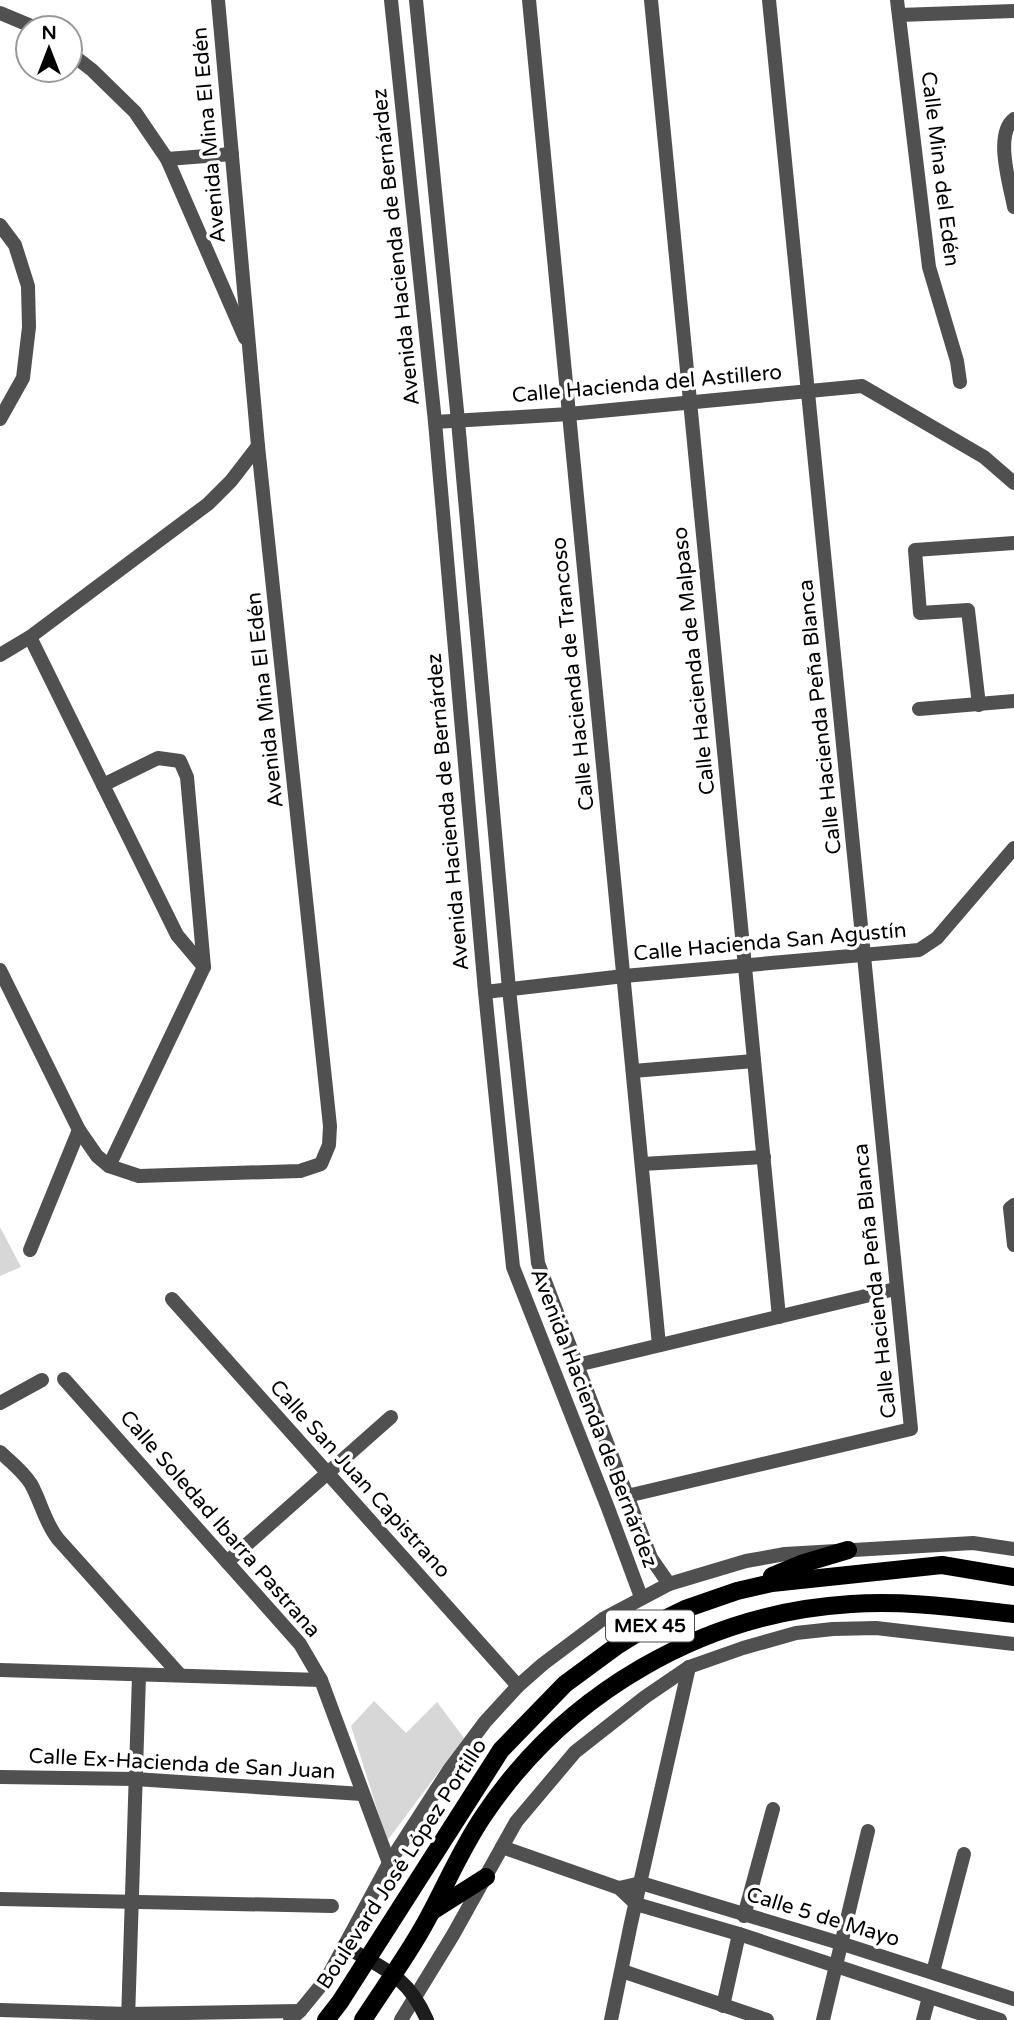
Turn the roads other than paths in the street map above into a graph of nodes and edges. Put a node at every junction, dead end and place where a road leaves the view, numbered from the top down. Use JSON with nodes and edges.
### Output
{"nodes":[{"id":1,"x":7,"y":0,"type":"edge"},
{"id":2,"x":218,"y":0,"type":"edge"},
{"id":3,"x":391,"y":0,"type":"edge"},
{"id":4,"x":416,"y":0,"type":"edge"},
{"id":5,"x":529,"y":0,"type":"edge"},
{"id":6,"x":651,"y":0,"type":"edge"},
{"id":7,"x":769,"y":0,"type":"edge"},
{"id":8,"x":897,"y":0,"type":"edge"},
{"id":9,"x":1014,"y":11,"type":"edge"},
{"id":10,"x":4,"y":14,"type":"edge"},
{"id":11,"x":899,"y":15,"type":"junction"},
{"id":12,"x":84,"y":64,"type":"edge"},
{"id":13,"x":1014,"y":119,"type":"edge"},
{"id":14,"x":232,"y":154,"type":"junction"},
{"id":15,"x":167,"y":159,"type":"junction"},
{"id":16,"x":1014,"y":207,"type":"edge"},
{"id":17,"x":0,"y":225,"type":"edge"},
{"id":18,"x":250,"y":349,"type":"junction"},
{"id":19,"x":960,"y":382,"type":"dead end"},
{"id":20,"x":808,"y":391,"type":"junction"},
{"id":21,"x":690,"y":403,"type":"junction"},
{"id":22,"x":569,"y":414,"type":"junction"},
{"id":23,"x":0,"y":419,"type":"edge"},
{"id":24,"x":458,"y":421,"type":"junction"},
{"id":25,"x":435,"y":422,"type":"junction"},
{"id":26,"x":258,"y":446,"type":"junction"},
{"id":27,"x":1014,"y":483,"type":"edge"},
{"id":28,"x":1014,"y":543,"type":"edge"},
{"id":29,"x":30,"y":637,"type":"junction"},
{"id":30,"x":0,"y":655,"type":"edge"},
{"id":31,"x":1014,"y":701,"type":"edge"},
{"id":32,"x":979,"y":705,"type":"junction"},
{"id":33,"x":919,"y":709,"type":"dead end"},
{"id":34,"x":103,"y":785,"type":"junction"},
{"id":35,"x":1014,"y":848,"type":"edge"},
{"id":36,"x":865,"y":956,"type":"junction"},
{"id":37,"x":745,"y":966,"type":"junction"},
{"id":38,"x":204,"y":967,"type":"junction"},
{"id":39,"x":0,"y":970,"type":"edge"},
{"id":40,"x":624,"y":976,"type":"junction"},
{"id":41,"x":509,"y":989,"type":"junction"},
{"id":42,"x":485,"y":992,"type":"junction"},
{"id":43,"x":754,"y":1061,"type":"junction"},
{"id":44,"x":633,"y":1071,"type":"junction"},
{"id":45,"x":79,"y":1130,"type":"junction"},
{"id":46,"x":764,"y":1157,"type":"junction"},
{"id":47,"x":642,"y":1164,"type":"junction"},
{"id":48,"x":109,"y":1166,"type":"junction"},
{"id":49,"x":1014,"y":1205,"type":"edge"},
{"id":50,"x":1014,"y":1245,"type":"edge"},
{"id":51,"x":30,"y":1250,"type":"dead end"},
{"id":52,"x":895,"y":1289,"type":"junction"},
{"id":53,"x":172,"y":1299,"type":"dead end"},
{"id":54,"x":779,"y":1317,"type":"junction"},
{"id":55,"x":659,"y":1345,"type":"junction"},
{"id":56,"x":577,"y":1365,"type":"junction"},
{"id":57,"x":42,"y":1380,"type":"dead end"},
{"id":58,"x":64,"y":1380,"type":"dead end"},
{"id":59,"x":0,"y":1403,"type":"edge"},
{"id":60,"x":391,"y":1417,"type":"dead end"},
{"id":61,"x":0,"y":1452,"type":"edge"},
{"id":62,"x":326,"y":1474,"type":"junction"},
{"id":63,"x":627,"y":1496,"type":"junction"},
{"id":64,"x":1014,"y":1549,"type":"edge"},
{"id":65,"x":848,"y":1550,"type":"junction"},
{"id":66,"x":228,"y":1562,"type":"junction"},
{"id":67,"x":1014,"y":1577,"type":"edge"},
{"id":68,"x":669,"y":1584,"type":"junction"},
{"id":69,"x":737,"y":1591,"type":"junction"},
{"id":70,"x":641,"y":1597,"type":"junction"},
{"id":71,"x":1014,"y":1614,"type":"edge"},
{"id":72,"x":1014,"y":1644,"type":"edge"},
{"id":73,"x":689,"y":1667,"type":"junction"},
{"id":74,"x":0,"y":1670,"type":"edge"},
{"id":75,"x":180,"y":1675,"type":"junction"},
{"id":76,"x":139,"y":1676,"type":"junction"},
{"id":77,"x":321,"y":1679,"type":"junction"},
{"id":78,"x":517,"y":1686,"type":"junction"},
{"id":79,"x":0,"y":1777,"type":"edge"},
{"id":80,"x":135,"y":1779,"type":"junction"},
{"id":81,"x":362,"y":1794,"type":"junction"},
{"id":82,"x":773,"y":1809,"type":"dead end"},
{"id":83,"x":868,"y":1831,"type":"dead end"},
{"id":84,"x":502,"y":1847,"type":"junction"},
{"id":85,"x":964,"y":1854,"type":"dead end"},
{"id":86,"x":389,"y":1863,"type":"junction"},
{"id":87,"x":486,"y":1877,"type":"junction"},
{"id":88,"x":641,"y":1883,"type":"junction"},
{"id":89,"x":619,"y":1888,"type":"junction"},
{"id":90,"x":0,"y":1899,"type":"edge"},
{"id":91,"x":130,"y":1901,"type":"junction"},
{"id":92,"x":636,"y":1904,"type":"junction"},
{"id":93,"x":332,"y":1906,"type":"dead end"},
{"id":94,"x":744,"y":1916,"type":"junction"},
{"id":95,"x":427,"y":1920,"type":"junction"},
{"id":96,"x":739,"y":1934,"type":"junction"},
{"id":97,"x":843,"y":1944,"type":"junction"},
{"id":98,"x":344,"y":1946,"type":"junction"},
{"id":99,"x":836,"y":1966,"type":"junction"},
{"id":100,"x":622,"y":1971,"type":"junction"},
{"id":101,"x":933,"y":1972,"type":"junction"},
{"id":102,"x":929,"y":1997,"type":"junction"},
{"id":103,"x":1014,"y":1999,"type":"edge"},
{"id":104,"x":723,"y":2006,"type":"junction"},
{"id":105,"x":0,"y":2010,"type":"edge"},
{"id":106,"x":295,"y":2016,"type":"edge"},
{"id":107,"x":128,"y":2017,"type":"edge"},
{"id":108,"x":326,"y":2020,"type":"edge"},
{"id":109,"x":363,"y":2020,"type":"edge"},
{"id":110,"x":401,"y":2020,"type":"edge"},
{"id":111,"x":427,"y":2020,"type":"edge"},
{"id":112,"x":611,"y":2020,"type":"edge"},
{"id":113,"x":767,"y":2020,"type":"edge"},
{"id":114,"x":823,"y":2020,"type":"edge"},
{"id":115,"x":923,"y":2020,"type":"edge"},
{"id":116,"x":1000,"y":2020,"type":"edge"}],
"edges":[{"from":1,"to":10,"type":"street"},
{"from":2,"to":14,"type":"street","name":"Avenida Mina El Edén"},
{"from":3,"to":25,"type":"street","name":"Avenida Hacienda de Bernárdez"},
{"from":4,"to":24,"type":"street","name":"Avenida Hacienda de Bernárdez"},
{"from":5,"to":22,"type":"street","name":"Calle Hacienda de Trancoso"},
{"from":6,"to":21,"type":"street","name":"Calle Hacienda de Malpaso"},
{"from":7,"to":20,"type":"street","name":"Calle Hacienda Peña Blanca"},
{"from":8,"to":11,"type":"street","name":"Calle Mina del Edén"},
{"from":9,"to":11,"type":"street"},
{"from":11,"to":19,"type":"street","name":"Calle Mina del Edén"},
{"from":12,"to":15,"type":"street"},
{"from":13,"to":16,"type":"street"},
{"from":14,"to":15,"type":"street"},
{"from":14,"to":18,"type":"street","name":"Avenida Mina El Edén"},
{"from":15,"to":18,"type":"street"},
{"from":17,"to":23,"type":"street"},
{"from":18,"to":26,"type":"street","name":"Avenida Mina El Edén"},
{"from":20,"to":21,"type":"street","name":"Calle Hacienda del Astillero"},
{"from":20,"to":27,"type":"street","name":"Calle Hacienda del Astillero"},
{"from":20,"to":36,"type":"street","name":"Calle Hacienda Peña Blanca"},
{"from":21,"to":22,"type":"street","name":"Calle Hacienda del Astillero"},
{"from":21,"to":37,"type":"street","name":"Calle Hacienda de Malpaso"},
{"from":22,"to":24,"type":"street","name":"Calle Hacienda del Astillero"},
{"from":22,"to":40,"type":"street","name":"Calle Hacienda de Trancoso"},
{"from":24,"to":25,"type":"street","name":"Calle Hacienda del Astillero"},
{"from":24,"to":41,"type":"street","name":"Avenida Hacienda de Bernárdez"},
{"from":25,"to":42,"type":"street","name":"Avenida Hacienda de Bernárdez"},
{"from":26,"to":29,"type":"street"},
{"from":26,"to":48,"type":"street","name":"Avenida Mina El Edén"},
{"from":28,"to":32,"type":"street"},
{"from":29,"to":30,"type":"street"},
{"from":29,"to":34,"type":"street"},
{"from":31,"to":32,"type":"street"},
{"from":32,"to":33,"type":"street"},
{"from":34,"to":38,"type":"street"},
{"from":34,"to":38,"type":"street"},
{"from":35,"to":36,"type":"street","name":"Calle Hacienda San Agustín"},
{"from":36,"to":37,"type":"street","name":"Calle Hacienda San Agustín"},
{"from":36,"to":52,"type":"street","name":"Calle Hacienda Peña Blanca"},
{"from":37,"to":40,"type":"street","name":"Calle Hacienda San Agustín"},
{"from":37,"to":43,"type":"street","name":"Calle Hacienda de Malpaso"},
{"from":38,"to":48,"type":"street"},
{"from":39,"to":45,"type":"street","name":"Avenida Mina El Edén"},
{"from":40,"to":41,"type":"street","name":"Calle Hacienda San Agustín"},
{"from":40,"to":44,"type":"street","name":"Calle Hacienda de Trancoso"},
{"from":41,"to":42,"type":"street","name":"Calle Hacienda San Agustín"},
{"from":41,"to":56,"type":"street","name":"Avenida Hacienda de Bernárdez"},
{"from":42,"to":70,"type":"street","name":"Avenida Hacienda de Bernárdez"},
{"from":43,"to":44,"type":"street"},
{"from":43,"to":46,"type":"street","name":"Calle Hacienda de Malpaso"},
{"from":44,"to":47,"type":"street","name":"Calle Hacienda de Trancoso"},
{"from":45,"to":48,"type":"street","name":"Avenida Mina El Edén"},
{"from":45,"to":51,"type":"street"},
{"from":46,"to":47,"type":"street"},
{"from":46,"to":54,"type":"street","name":"Calle Hacienda de Malpaso"},
{"from":47,"to":55,"type":"street","name":"Calle Hacienda de Trancoso"},
{"from":49,"to":50,"type":"street"},
{"from":52,"to":54,"type":"street"},
{"from":52,"to":63,"type":"street","name":"Calle Hacienda Peña Blanca"},
{"from":53,"to":62,"type":"street","name":"Calle San Juan Capistrano"},
{"from":54,"to":55,"type":"street"},
{"from":55,"to":56,"type":"street"},
{"from":56,"to":63,"type":"street","name":"Avenida Hacienda de Bernárdez"},
{"from":57,"to":59,"type":"street"},
{"from":58,"to":66,"type":"street","name":"Calle Soledad Ibarra Pastrana"},
{"from":60,"to":62,"type":"street"},
{"from":61,"to":75,"type":"street"},
{"from":62,"to":66,"type":"street"},
{"from":62,"to":78,"type":"street","name":"Calle San Juan Capistrano"},
{"from":63,"to":68,"type":"street","name":"Avenida Hacienda de Bernárdez"},
{"from":64,"to":65,"type":"street"},
{"from":65,"to":68,"type":"street"},
{"from":65,"to":69,"type":"main road"},
{"from":66,"to":77,"type":"street","name":"Calle Soledad Ibarra Pastrana"},
{"from":67,"to":69,"type":"main road","name":"Boulevard José López Portillo","number":"MEX 45"},
{"from":68,"to":70,"type":"street"},
{"from":69,"to":108,"type":"main road","name":"Boulevard José López Portillo","number":"MEX 45"},
{"from":70,"to":78,"type":"street"},
{"from":71,"to":95,"type":"main road","name":"Boulevard José López Portillo","number":"MEX 45"},
{"from":72,"to":73,"type":"street"},
{"from":73,"to":84,"type":"street"},
{"from":73,"to":88,"type":"street"},
{"from":74,"to":76,"type":"street"},
{"from":75,"to":76,"type":"street"},
{"from":75,"to":77,"type":"street"},
{"from":76,"to":80,"type":"street"},
{"from":77,"to":81,"type":"street","name":"Calle Soledad Ibarra Pastrana"},
{"from":78,"to":86,"type":"street"},
{"from":79,"to":80,"type":"street","name":"Calle Ex-Hacienda de San Juan"},
{"from":80,"to":81,"type":"street","name":"Calle Ex-Hacienda de San Juan"},
{"from":80,"to":91,"type":"street"},
{"from":81,"to":86,"type":"street","name":"Calle Soledad Ibarra Pastrana"},
{"from":82,"to":94,"type":"street"},
{"from":83,"to":97,"type":"street"},
{"from":84,"to":87,"type":"street"},
{"from":84,"to":89,"type":"street","name":"Calle 5 de Mayo"},
{"from":85,"to":101,"type":"street"},
{"from":86,"to":98,"type":"street"},
{"from":87,"to":95,"type":"main road"},
{"from":87,"to":110,"type":"street"},
{"from":88,"to":89,"type":"street"},
{"from":88,"to":92,"type":"street"},
{"from":88,"to":94,"type":"street","name":"Calle 5 de Mayo"},
{"from":89,"to":92,"type":"street","name":"Calle 5 de Mayo"},
{"from":90,"to":91,"type":"street"},
{"from":91,"to":93,"type":"street"},
{"from":91,"to":107,"type":"street"},
{"from":92,"to":96,"type":"street","name":"Calle 5 de Mayo"},
{"from":92,"to":100,"type":"street"},
{"from":94,"to":97,"type":"street","name":"Calle 5 de Mayo"},
{"from":95,"to":109,"type":"main road","name":"Boulevard José López Portillo","number":"MEX 45"},
{"from":96,"to":99,"type":"street","name":"Calle 5 de Mayo"},
{"from":96,"to":104,"type":"street"},
{"from":97,"to":99,"type":"street"},
{"from":97,"to":101,"type":"street","name":"Calle 5 de Mayo"},
{"from":98,"to":106,"type":"street"},
{"from":98,"to":111,"type":"main road"},
{"from":99,"to":102,"type":"street","name":"Calle 5 de Mayo"},
{"from":99,"to":114,"type":"street"},
{"from":100,"to":104,"type":"street"},
{"from":100,"to":112,"type":"street"},
{"from":101,"to":103,"type":"street","name":"Calle 5 de Mayo"},
{"from":102,"to":115,"type":"street"},
{"from":102,"to":116,"type":"street","name":"Calle 5 de Mayo"},
{"from":104,"to":113,"type":"street"},
{"from":105,"to":107,"type":"street"},
{"from":106,"to":107,"type":"street"}]}
